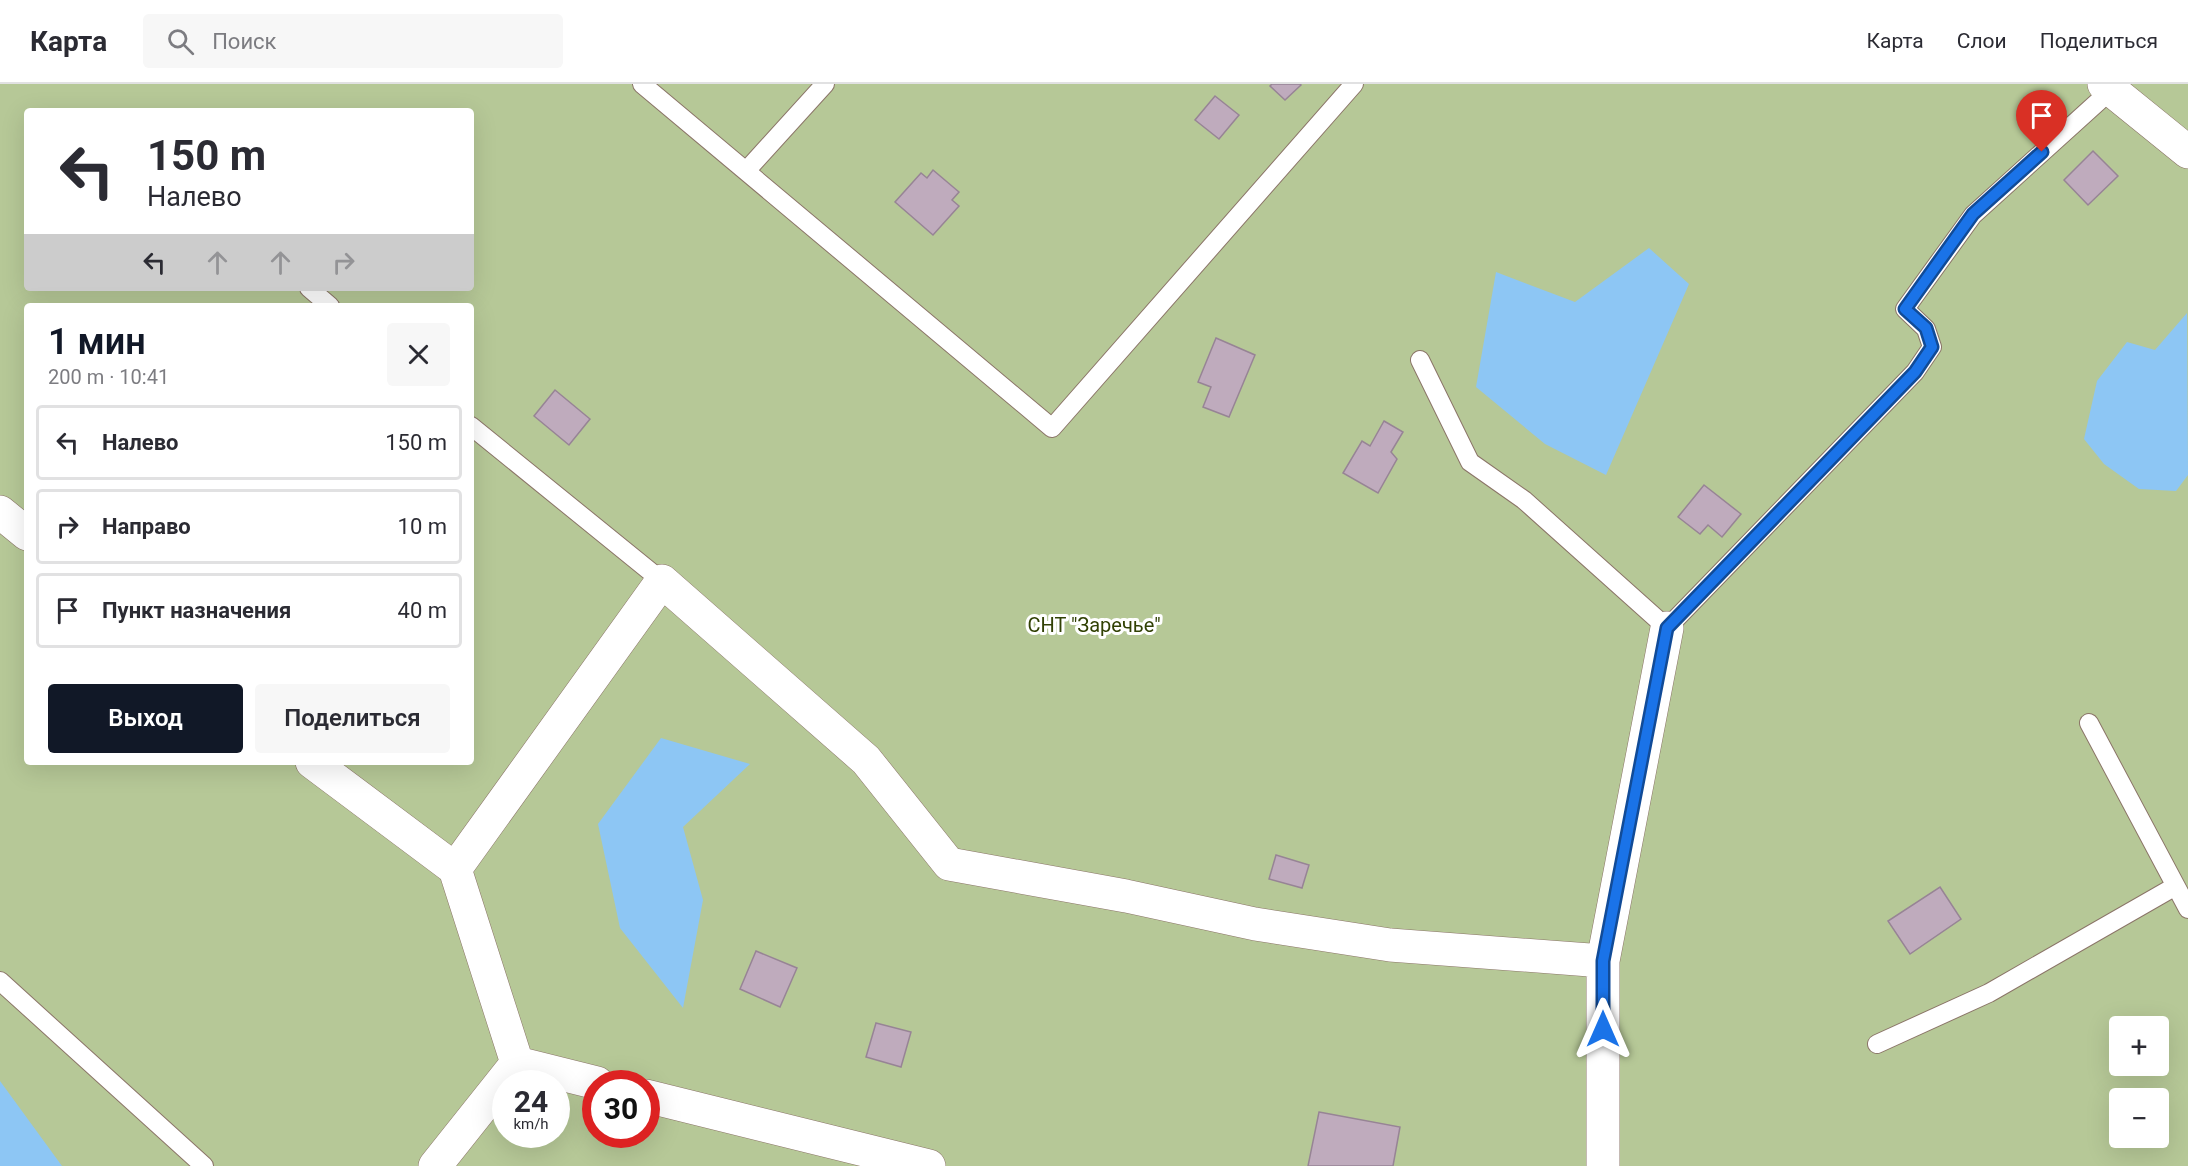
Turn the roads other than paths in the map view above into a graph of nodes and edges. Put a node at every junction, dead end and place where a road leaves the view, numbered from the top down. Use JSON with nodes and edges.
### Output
{"nodes":[{"id":1,"x":642,"y":84,"type":"edge"},
{"id":2,"x":825,"y":84,"type":"edge"},
{"id":3,"x":1354,"y":84,"type":"edge"},
{"id":4,"x":2108,"y":87,"type":"edge"},
{"id":5,"x":2188,"y":152,"type":"edge"},
{"id":6,"x":746,"y":171,"type":"junction"},
{"id":7,"x":312,"y":291,"type":"edge"},
{"id":8,"x":326,"y":303,"type":"edge"},
{"id":9,"x":1420,"y":360,"type":"dead end"},
{"id":10,"x":474,"y":428,"type":"edge"},
{"id":11,"x":0,"y":512,"type":"edge"},
{"id":12,"x":24,"y":532,"type":"edge"},
{"id":13,"x":662,"y":581,"type":"junction"},
{"id":14,"x":1667,"y":628,"type":"junction"},
{"id":15,"x":2089,"y":723,"type":"dead end"},
{"id":16,"x":316,"y":765,"type":"edge"},
{"id":17,"x":455,"y":869,"type":"junction"},
{"id":18,"x":2174,"y":887,"type":"junction"},
{"id":19,"x":2188,"y":909,"type":"edge"},
{"id":20,"x":1603,"y":961,"type":"junction"},
{"id":21,"x":0,"y":981,"type":"edge"},
{"id":22,"x":1877,"y":1044,"type":"dead end"},
{"id":23,"x":517,"y":1063,"type":"junction"},
{"id":24,"x":582,"y":1079,"type":"edge"},
{"id":25,"x":660,"y":1099,"type":"edge"},
{"id":26,"x":204,"y":1166,"type":"edge"},
{"id":27,"x":435,"y":1166,"type":"edge"},
{"id":28,"x":929,"y":1166,"type":"edge"},
{"id":29,"x":1603,"y":1166,"type":"edge"}],
"edges":[{"from":1,"to":6,"type":"lane"},
{"from":2,"to":6,"type":"lane"},
{"from":3,"to":6,"type":"lane"},
{"from":4,"to":5,"type":"street"},
{"from":4,"to":14,"type":"lane"},
{"from":7,"to":8,"type":"lane"},
{"from":9,"to":14,"type":"lane"},
{"from":10,"to":13,"type":"lane"},
{"from":11,"to":12,"type":"street"},
{"from":13,"to":17,"type":"street"},
{"from":13,"to":20,"type":"street"},
{"from":14,"to":20,"type":"street"},
{"from":15,"to":18,"type":"lane"},
{"from":16,"to":17,"type":"street"},
{"from":17,"to":23,"type":"street"},
{"from":18,"to":19,"type":"lane"},
{"from":18,"to":22,"type":"lane"},
{"from":20,"to":29,"type":"street"},
{"from":21,"to":26,"type":"lane"},
{"from":23,"to":24,"type":"street"},
{"from":23,"to":27,"type":"street"},
{"from":25,"to":28,"type":"street"}]}
